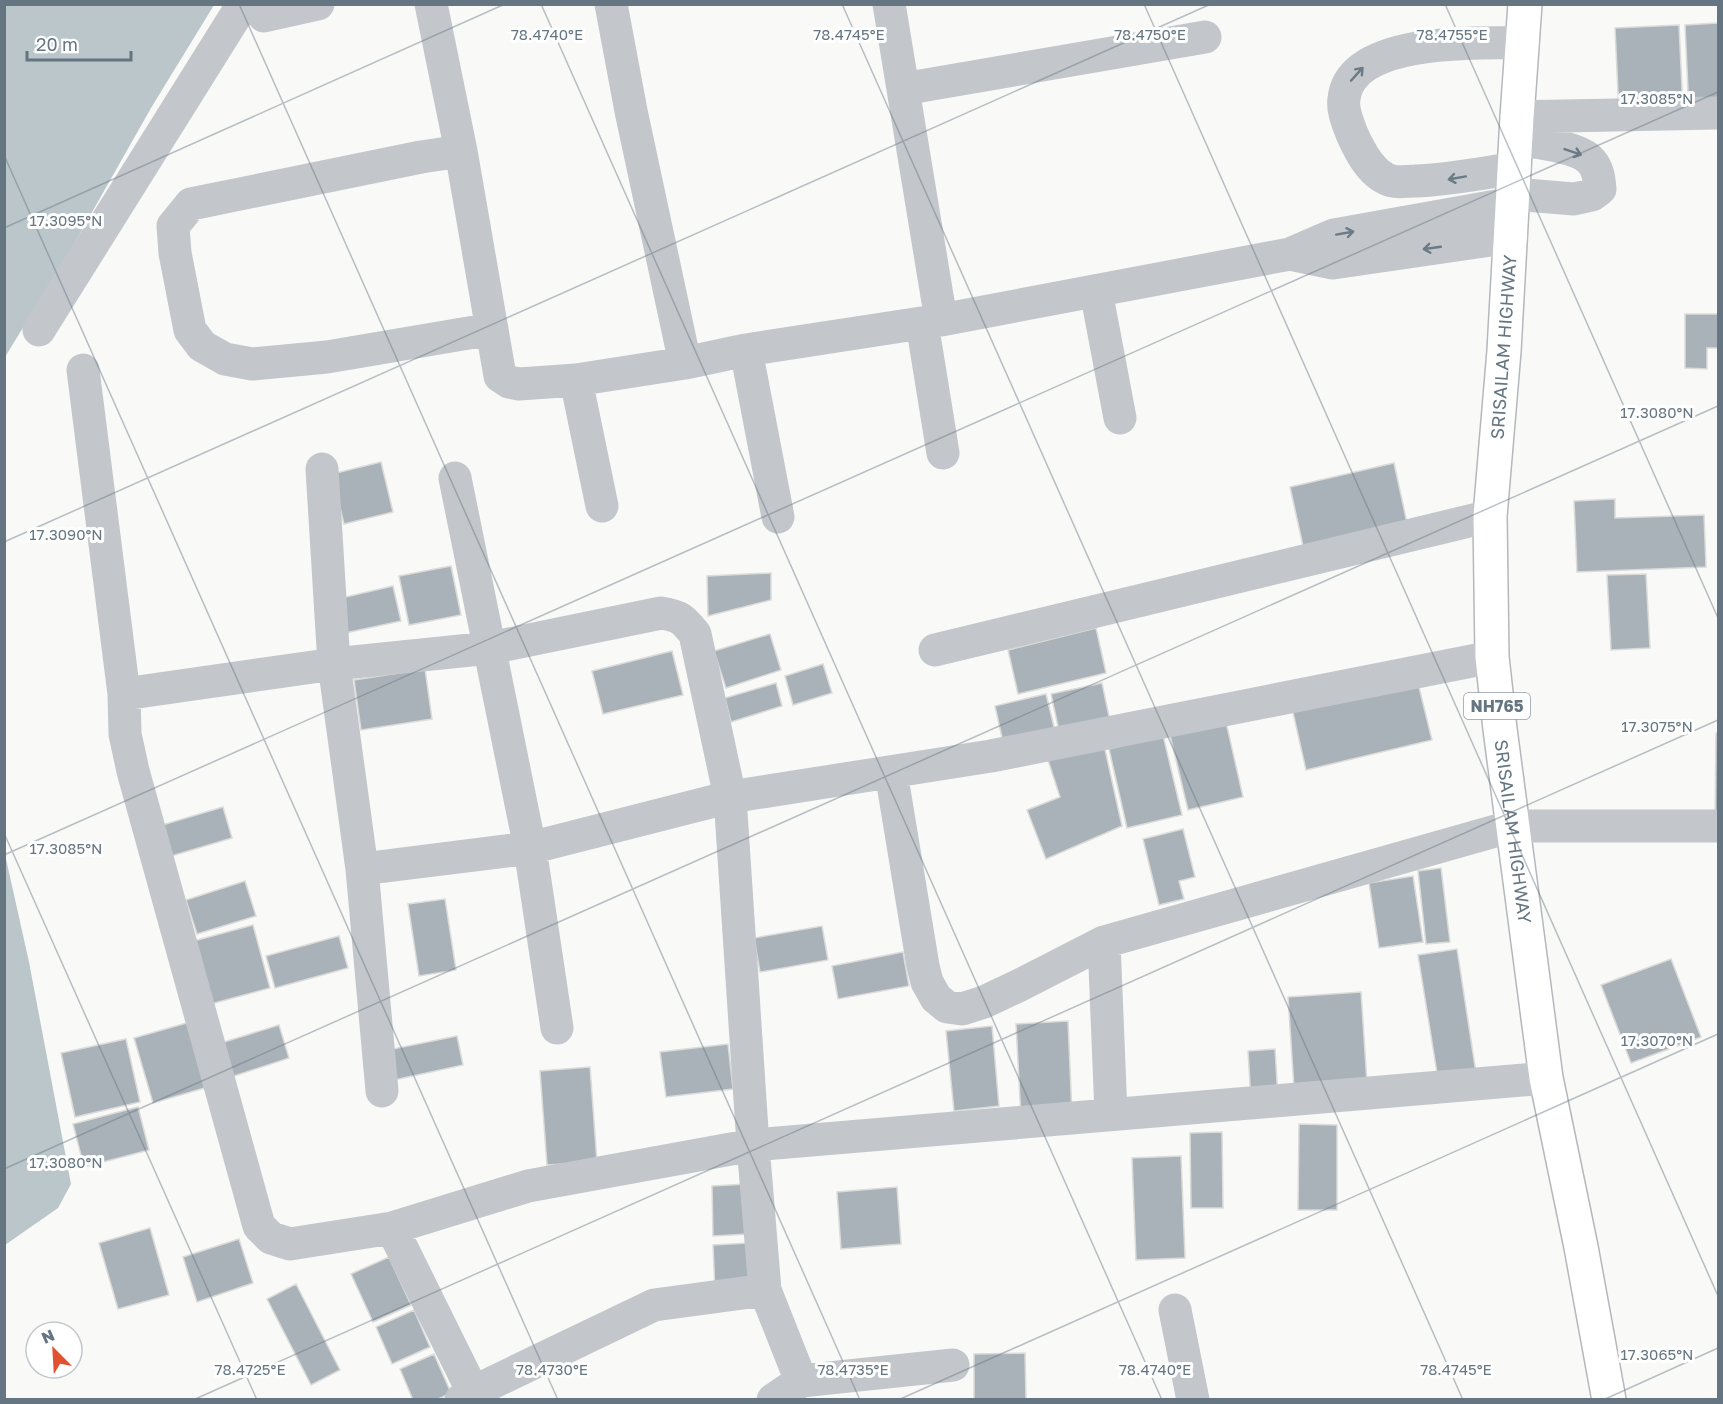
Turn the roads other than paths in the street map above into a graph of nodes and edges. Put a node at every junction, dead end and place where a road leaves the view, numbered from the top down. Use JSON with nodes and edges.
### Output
{"nodes":[{"id":1,"x":318,"y":4,"type":"edge"},
{"id":2,"x":431,"y":4,"type":"edge"},
{"id":3,"x":611,"y":4,"type":"edge"},
{"id":4,"x":889,"y":4,"type":"edge"},
{"id":5,"x":1525,"y":4,"type":"edge"},
{"id":6,"x":254,"y":10,"type":"edge"},
{"id":7,"x":1205,"y":37,"type":"dead end"},
{"id":8,"x":1523,"y":43,"type":"junction"},
{"id":9,"x":903,"y":89,"type":"junction"},
{"id":10,"x":1719,"y":113,"type":"edge"},
{"id":11,"x":461,"y":151,"type":"junction"},
{"id":12,"x":1515,"y":164,"type":"junction"},
{"id":13,"x":1511,"y":237,"type":"junction"},
{"id":14,"x":1290,"y":254,"type":"junction"},
{"id":15,"x":1096,"y":291,"type":"junction"},
{"id":16,"x":932,"y":322,"type":"junction"},
{"id":17,"x":492,"y":329,"type":"junction"},
{"id":18,"x":39,"y":330,"type":"dead end"},
{"id":19,"x":746,"y":350,"type":"junction"},
{"id":20,"x":685,"y":363,"type":"junction"},
{"id":21,"x":82,"y":370,"type":"dead end"},
{"id":22,"x":576,"y":380,"type":"junction"},
{"id":23,"x":1120,"y":418,"type":"dead end"},
{"id":24,"x":943,"y":453,"type":"dead end"},
{"id":25,"x":322,"y":469,"type":"dead end"},
{"id":26,"x":455,"y":478,"type":"dead end"},
{"id":27,"x":602,"y":506,"type":"dead end"},
{"id":28,"x":1490,"y":516,"type":"junction"},
{"id":29,"x":778,"y":517,"type":"dead end"},
{"id":30,"x":490,"y":648,"type":"junction"},
{"id":31,"x":935,"y":650,"type":"dead end"},
{"id":32,"x":1492,"y":657,"type":"junction"},
{"id":33,"x":334,"y":664,"type":"junction"},
{"id":34,"x":124,"y":694,"type":"junction"},
{"id":35,"x":891,"y":772,"type":"junction"},
{"id":36,"x":730,"y":797,"type":"junction"},
{"id":37,"x":1513,"y":826,"type":"junction"},
{"id":38,"x":1719,"y":826,"type":"edge"},
{"id":39,"x":530,"y":848,"type":"junction"},
{"id":40,"x":362,"y":869,"type":"junction"},
{"id":41,"x":1104,"y":942,"type":"junction"},
{"id":42,"x":557,"y":1028,"type":"dead end"},
{"id":43,"x":1546,"y":1078,"type":"junction"},
{"id":44,"x":382,"y":1091,"type":"dead end"},
{"id":45,"x":1111,"y":1114,"type":"junction"},
{"id":46,"x":753,"y":1145,"type":"junction"},
{"id":47,"x":392,"y":1228,"type":"junction"},
{"id":48,"x":765,"y":1290,"type":"junction"},
{"id":49,"x":1175,"y":1310,"type":"dead end"},
{"id":50,"x":953,"y":1365,"type":"dead end"},
{"id":51,"x":801,"y":1381,"type":"junction"},
{"id":52,"x":471,"y":1397,"type":"edge"},
{"id":53,"x":773,"y":1400,"type":"edge"},
{"id":54,"x":1193,"y":1400,"type":"edge"},
{"id":55,"x":1609,"y":1400,"type":"edge"}],
"edges":[{"from":1,"to":6,"type":"street"},
{"from":2,"to":11,"type":"street"},
{"from":3,"to":20,"type":"street"},
{"from":4,"to":9,"type":"street"},
{"from":5,"to":8,"type":"highway","name":"SRISAILAM HIGHWAY","number":"NH765"},
{"from":6,"to":18,"type":"street"},
{"from":7,"to":9,"type":"street"},
{"from":8,"to":12,"type":"highway","name":"SRISAILAM HIGHWAY","number":"NH765"},
{"from":12,"to":8,"type":"street","one_way":true},
{"from":9,"to":16,"type":"street"},
{"from":10,"to":12,"type":"street"},
{"from":11,"to":17,"type":"street"},
{"from":11,"to":17,"type":"street"},
{"from":12,"to":13,"type":"highway","name":"SRISAILAM HIGHWAY","number":"NH765"},
{"from":14,"to":12,"type":"street","one_way":true},
{"from":13,"to":14,"type":"street","one_way":true},
{"from":13,"to":28,"type":"highway","name":"SRISAILAM HIGHWAY","number":"NH765"},
{"from":14,"to":15,"type":"street"},
{"from":15,"to":16,"type":"street"},
{"from":15,"to":23,"type":"street"},
{"from":16,"to":19,"type":"street"},
{"from":16,"to":24,"type":"street"},
{"from":17,"to":22,"type":"street"},
{"from":19,"to":20,"type":"street"},
{"from":19,"to":29,"type":"street"},
{"from":20,"to":22,"type":"street"},
{"from":21,"to":34,"type":"street"},
{"from":22,"to":27,"type":"street"},
{"from":25,"to":33,"type":"street"},
{"from":26,"to":30,"type":"street"},
{"from":28,"to":31,"type":"street"},
{"from":28,"to":32,"type":"highway","name":"SRISAILAM HIGHWAY","number":"NH765"},
{"from":30,"to":33,"type":"street"},
{"from":30,"to":36,"type":"street"},
{"from":30,"to":39,"type":"street"},
{"from":32,"to":35,"type":"street"},
{"from":32,"to":37,"type":"highway","name":"SRISAILAM HIGHWAY","number":"NH765"},
{"from":33,"to":34,"type":"street"},
{"from":33,"to":40,"type":"street"},
{"from":34,"to":47,"type":"street"},
{"from":35,"to":36,"type":"street"},
{"from":35,"to":41,"type":"street"},
{"from":36,"to":39,"type":"street"},
{"from":36,"to":46,"type":"street"},
{"from":37,"to":38,"type":"street"},
{"from":37,"to":41,"type":"street"},
{"from":37,"to":43,"type":"highway","name":"SRISAILAM HIGHWAY","number":"NH765"},
{"from":39,"to":40,"type":"street"},
{"from":39,"to":42,"type":"street"},
{"from":40,"to":44,"type":"street"},
{"from":41,"to":45,"type":"street"},
{"from":43,"to":45,"type":"street"},
{"from":43,"to":55,"type":"highway","name":"SRISAILAM HIGHWAY","number":"NH765"},
{"from":45,"to":46,"type":"street"},
{"from":46,"to":47,"type":"street"},
{"from":46,"to":48,"type":"street"},
{"from":47,"to":52,"type":"street"},
{"from":48,"to":51,"type":"street"},
{"from":48,"to":52,"type":"street"},
{"from":49,"to":54,"type":"street"},
{"from":50,"to":51,"type":"street"},
{"from":51,"to":53,"type":"street"}]}
